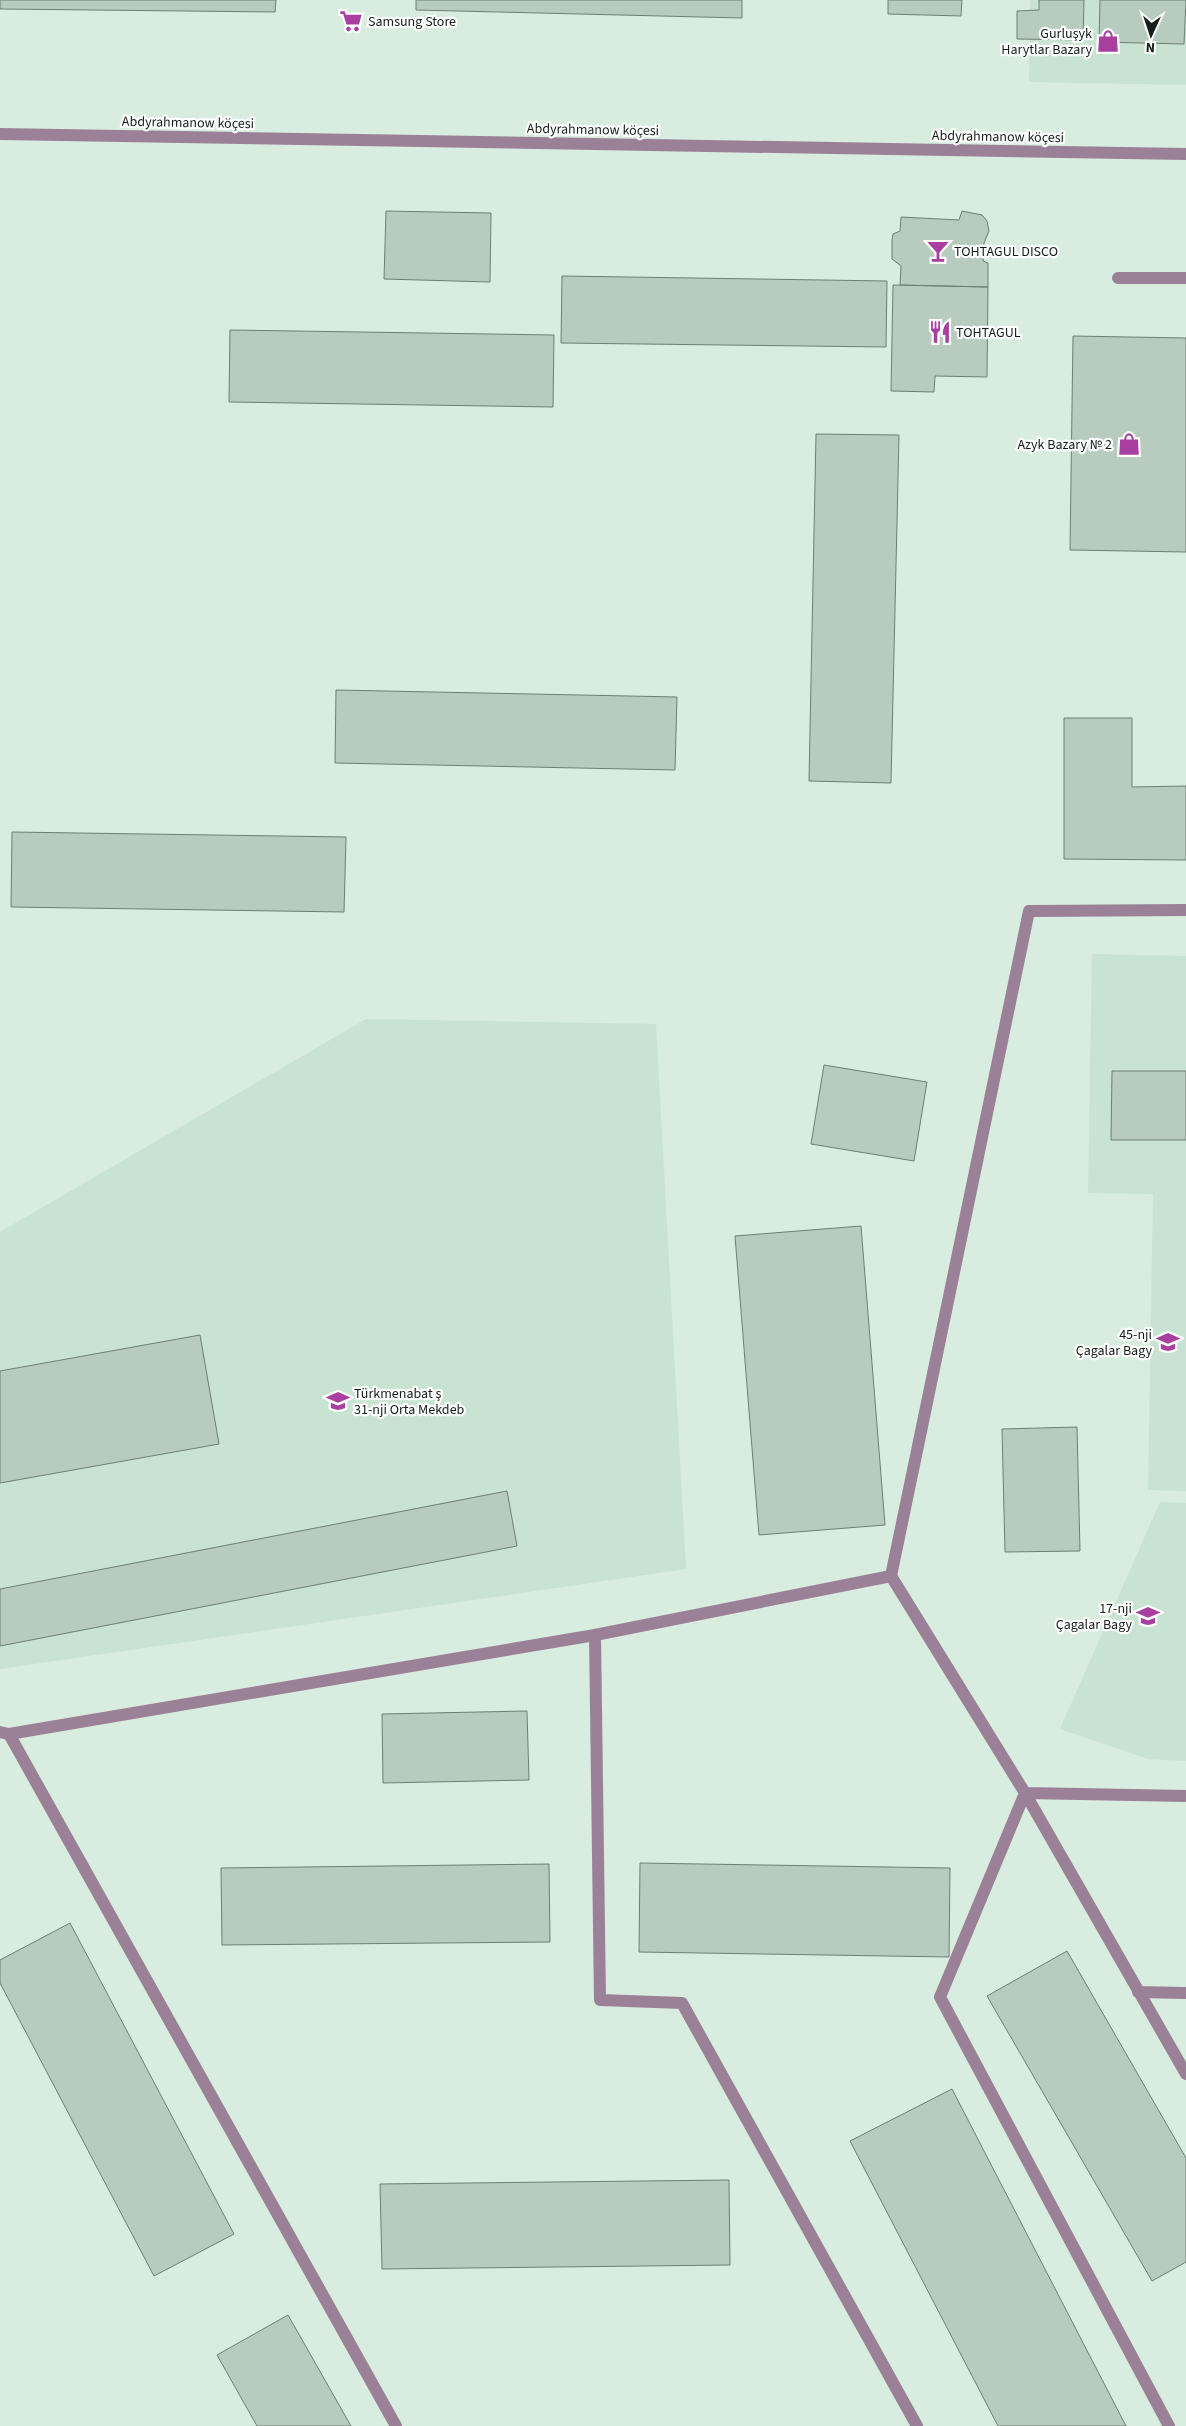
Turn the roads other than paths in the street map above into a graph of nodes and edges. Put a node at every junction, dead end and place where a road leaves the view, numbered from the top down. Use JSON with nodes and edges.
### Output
{"nodes":[{"id":1,"x":0,"y":134,"type":"edge"},
{"id":2,"x":1186,"y":154,"type":"edge"},
{"id":3,"x":1118,"y":278,"type":"dead end"},
{"id":4,"x":1186,"y":278,"type":"edge"},
{"id":5,"x":1186,"y":910,"type":"edge"},
{"id":6,"x":891,"y":1576,"type":"junction"},
{"id":7,"x":595,"y":1635,"type":"junction"},
{"id":8,"x":5,"y":1733,"type":"edge"},
{"id":9,"x":1025,"y":1793,"type":"junction"},
{"id":10,"x":1186,"y":1796,"type":"edge"},
{"id":11,"x":1138,"y":1992,"type":"junction"},
{"id":12,"x":1186,"y":1993,"type":"edge"},
{"id":13,"x":1186,"y":2074,"type":"edge"},
{"id":14,"x":396,"y":2426,"type":"edge"},
{"id":15,"x":917,"y":2426,"type":"edge"},
{"id":16,"x":1169,"y":2426,"type":"edge"}],
"edges":[{"from":1,"to":2,"type":"street","name":"Abdyrahmanow köçesi"},
{"from":3,"to":4,"type":"street"},
{"from":5,"to":6,"type":"street"},
{"from":6,"to":7,"type":"street"},
{"from":6,"to":9,"type":"street"},
{"from":7,"to":8,"type":"street"},
{"from":7,"to":15,"type":"street"},
{"from":8,"to":14,"type":"street"},
{"from":9,"to":10,"type":"street"},
{"from":9,"to":11,"type":"street"},
{"from":9,"to":16,"type":"street"},
{"from":11,"to":12,"type":"street"},
{"from":11,"to":13,"type":"street"}]}
